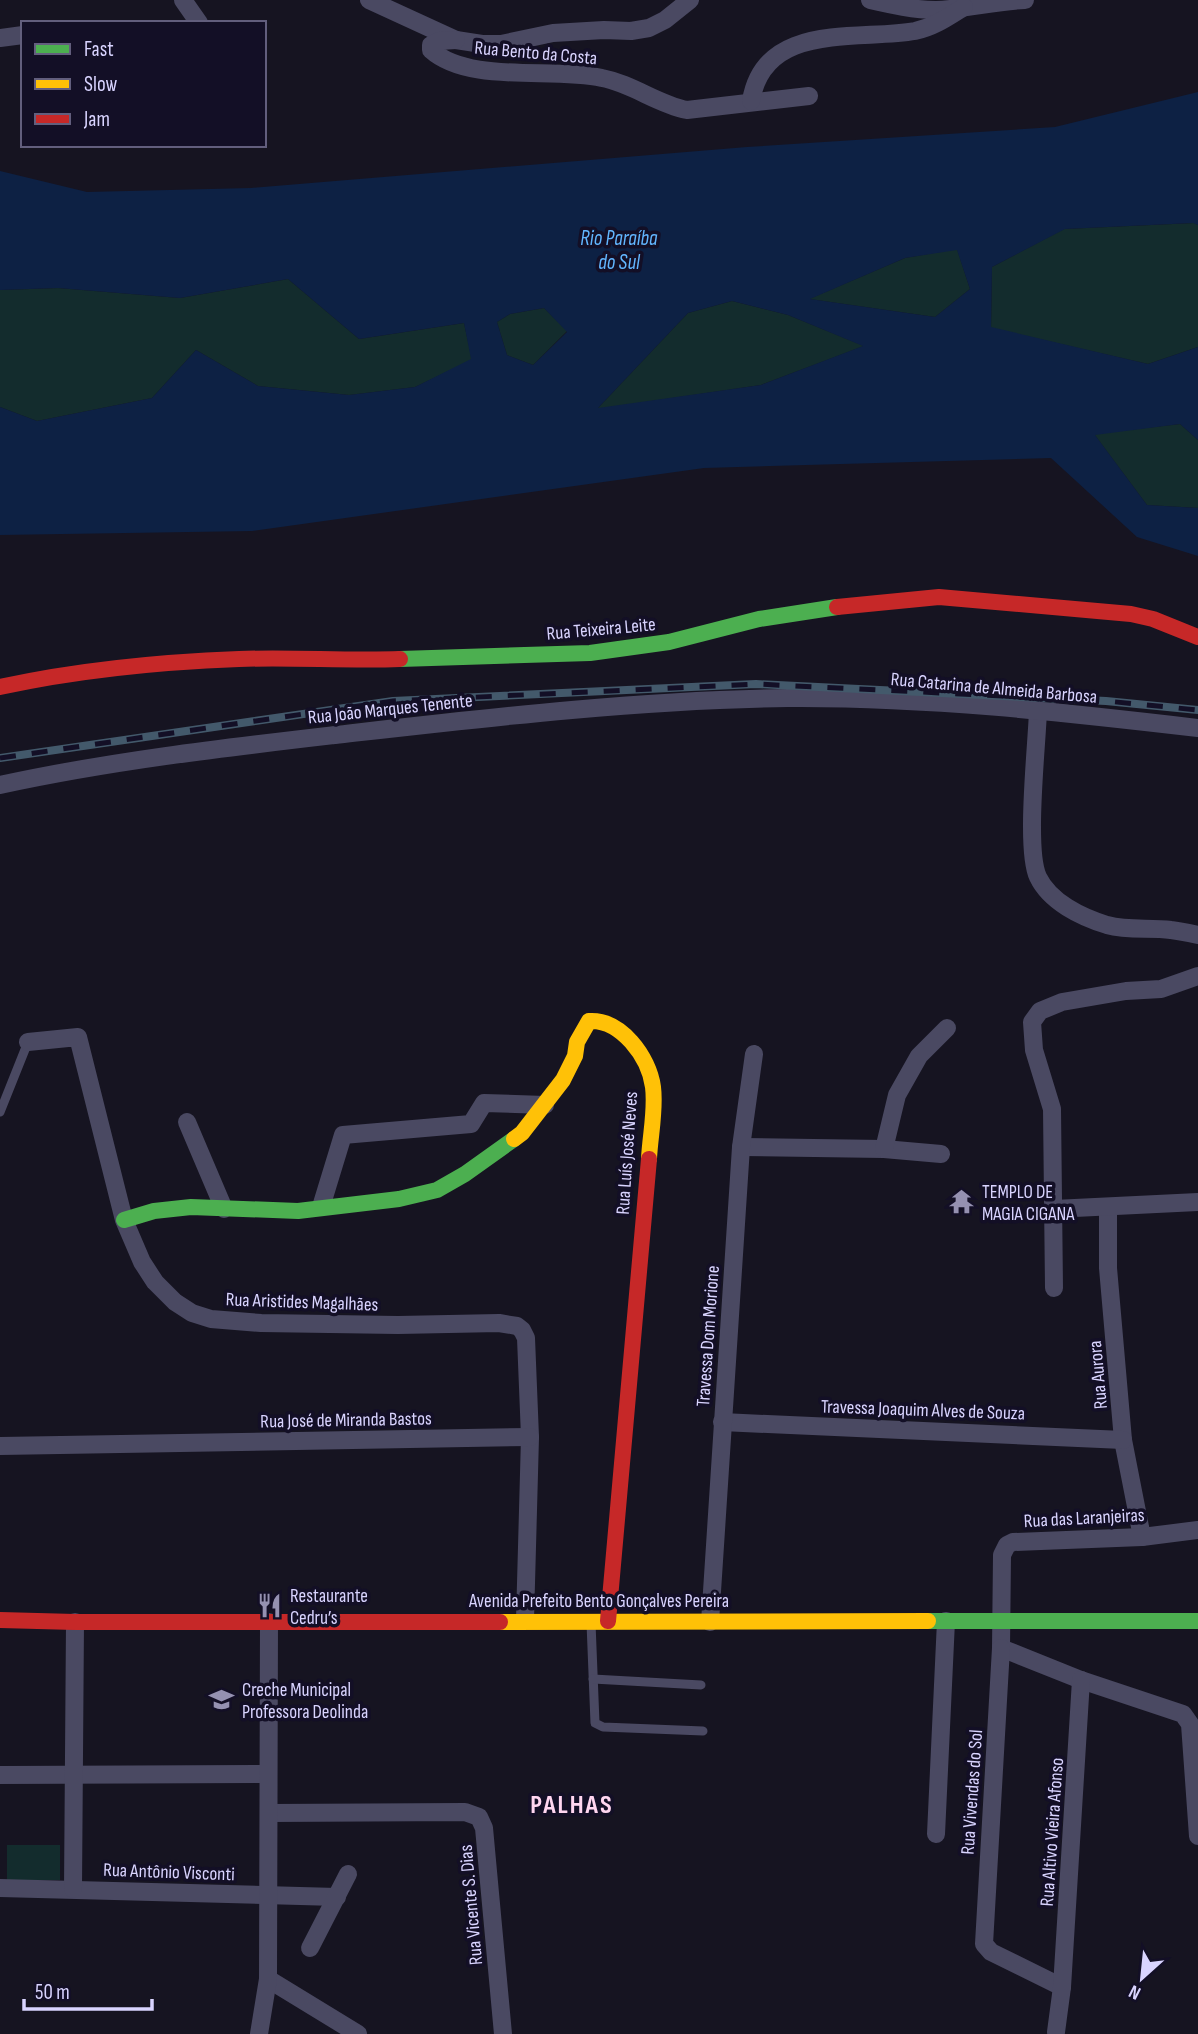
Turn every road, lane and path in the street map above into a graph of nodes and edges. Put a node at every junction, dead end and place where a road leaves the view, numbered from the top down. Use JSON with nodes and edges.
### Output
{"nodes":[{"id":1,"x":183,"y":0,"type":"edge"},
{"id":2,"x":369,"y":0,"type":"edge"},
{"id":3,"x":690,"y":0,"type":"edge"},
{"id":4,"x":870,"y":0,"type":"edge"},
{"id":5,"x":1025,"y":0,"type":"edge"},
{"id":6,"x":964,"y":8,"type":"junction"},
{"id":7,"x":198,"y":21,"type":"edge"},
{"id":8,"x":21,"y":35,"type":"edge"},
{"id":9,"x":0,"y":38,"type":"edge"},
{"id":10,"x":456,"y":40,"type":"junction"},
{"id":11,"x":809,"y":96,"type":"dead end"},
{"id":12,"x":751,"y":101,"type":"junction"},
{"id":13,"x":1198,"y":637,"type":"edge"},
{"id":14,"x":0,"y":687,"type":"edge"},
{"id":15,"x":786,"y":698,"type":"joint"},
{"id":16,"x":1038,"y":710,"type":"junction"},
{"id":17,"x":1198,"y":727,"type":"edge"},
{"id":18,"x":0,"y":785,"type":"edge"},
{"id":19,"x":1198,"y":935,"type":"edge"},
{"id":20,"x":1198,"y":976,"type":"edge"},
{"id":21,"x":947,"y":1028,"type":"dead end"},
{"id":22,"x":28,"y":1041,"type":"joint"},
{"id":23,"x":754,"y":1054,"type":"dead end"},
{"id":24,"x":545,"y":1105,"type":"junction"},
{"id":25,"x":0,"y":1112,"type":"edge"},
{"id":26,"x":187,"y":1122,"type":"dead end"},
{"id":27,"x":741,"y":1147,"type":"junction"},
{"id":28,"x":884,"y":1149,"type":"junction"},
{"id":29,"x":941,"y":1154,"type":"dead end"},
{"id":30,"x":1198,"y":1202,"type":"edge"},
{"id":31,"x":321,"y":1208,"type":"junction"},
{"id":32,"x":1108,"y":1208,"type":"junction"},
{"id":33,"x":224,"y":1209,"type":"junction"},
{"id":34,"x":1054,"y":1209,"type":"junction"},
{"id":35,"x":124,"y":1220,"type":"junction"},
{"id":36,"x":1054,"y":1287,"type":"dead end"},
{"id":37,"x":722,"y":1422,"type":"junction"},
{"id":38,"x":530,"y":1437,"type":"junction"},
{"id":39,"x":1123,"y":1440,"type":"junction"},
{"id":40,"x":0,"y":1446,"type":"edge"},
{"id":41,"x":1198,"y":1530,"type":"edge"},
{"id":42,"x":1142,"y":1537,"type":"junction"},
{"id":43,"x":0,"y":1620,"type":"edge"},
{"id":44,"x":526,"y":1620,"type":"junction"},
{"id":45,"x":946,"y":1620,"type":"junction"},
{"id":46,"x":1001,"y":1620,"type":"junction"},
{"id":47,"x":591,"y":1621,"type":"junction"},
{"id":48,"x":608,"y":1621,"type":"junction"},
{"id":49,"x":1198,"y":1621,"type":"edge"},
{"id":50,"x":75,"y":1622,"type":"junction"},
{"id":51,"x":269,"y":1622,"type":"junction"},
{"id":52,"x":710,"y":1622,"type":"junction"},
{"id":53,"x":1001,"y":1648,"type":"junction"},
{"id":54,"x":593,"y":1679,"type":"junction"},
{"id":55,"x":1081,"y":1680,"type":"junction"},
{"id":56,"x":701,"y":1685,"type":"dead end"},
{"id":57,"x":703,"y":1731,"type":"dead end"},
{"id":58,"x":268,"y":1774,"type":"junction"},
{"id":59,"x":0,"y":1775,"type":"edge"},
{"id":60,"x":74,"y":1776,"type":"junction"},
{"id":61,"x":269,"y":1813,"type":"junction"},
{"id":62,"x":936,"y":1834,"type":"dead end"},
{"id":63,"x":1198,"y":1836,"type":"edge"},
{"id":64,"x":348,"y":1874,"type":"dead end"},
{"id":65,"x":0,"y":1888,"type":"edge"},
{"id":66,"x":73,"y":1889,"type":"junction"},
{"id":67,"x":268,"y":1896,"type":"junction"},
{"id":68,"x":337,"y":1897,"type":"junction"},
{"id":69,"x":310,"y":1948,"type":"dead end"},
{"id":70,"x":268,"y":1979,"type":"junction"},
{"id":71,"x":1062,"y":1987,"type":"junction"},
{"id":72,"x":1056,"y":2032,"type":"edge"},
{"id":73,"x":259,"y":2034,"type":"edge"},
{"id":74,"x":358,"y":2034,"type":"edge"},
{"id":75,"x":503,"y":2034,"type":"edge"}],
"edges":[{"from":1,"to":7,"type":"street"},
{"from":2,"to":10,"type":"street","name":"Rua Bento da Costa"},
{"from":3,"to":10,"type":"street","name":"Rua Bento da Costa"},
{"from":4,"to":6,"type":"street"},
{"from":5,"to":6,"type":"street"},
{"from":6,"to":12,"type":"street"},
{"from":8,"to":9,"type":"street"},
{"from":10,"to":12,"type":"street","name":"Rua Bento da Costa"},
{"from":11,"to":12,"type":"street","name":"Rua Bento da Costa"},
{"from":13,"to":14,"type":"street","name":"Rua Teixeira Leite"},
{"from":15,"to":16,"type":"street","name":"Rua Catarina de Almeida Barbosa"},
{"from":15,"to":18,"type":"street","name":"Rua João Marques Tenente"},
{"from":16,"to":17,"type":"street","name":"Rua Catarina de Almeida Barbosa"},
{"from":16,"to":19,"type":"street"},
{"from":20,"to":34,"type":"street"},
{"from":21,"to":28,"type":"street"},
{"from":22,"to":25,"type":"lane"},
{"from":22,"to":35,"type":"street","name":"Rua Aristides Magalhães"},
{"from":23,"to":27,"type":"street","name":"Travessa Dom Morione"},
{"from":24,"to":31,"type":"street","name":"Rua Luís José Neves"},
{"from":24,"to":31,"type":"street"},
{"from":24,"to":48,"type":"street","name":"Rua Luís José Neves"},
{"from":26,"to":33,"type":"street"},
{"from":27,"to":28,"type":"street"},
{"from":27,"to":37,"type":"street","name":"Travessa Dom Morione"},
{"from":28,"to":29,"type":"street"},
{"from":30,"to":32,"type":"street"},
{"from":31,"to":33,"type":"street","name":"Rua Luís José Neves"},
{"from":32,"to":34,"type":"street"},
{"from":32,"to":39,"type":"street","name":"Rua Aurora"},
{"from":33,"to":35,"type":"street","name":"Rua Luís José Neves"},
{"from":34,"to":36,"type":"street"},
{"from":35,"to":38,"type":"street","name":"Rua Aristides Magalhães"},
{"from":37,"to":39,"type":"street","name":"Travessa Joaquim Alves de Souza"},
{"from":37,"to":52,"type":"street","name":"Travessa Dom Morione"},
{"from":38,"to":40,"type":"street","name":"Rua José de Miranda Bastos"},
{"from":38,"to":44,"type":"street"},
{"from":39,"to":42,"type":"street","name":"Rua Aurora"},
{"from":41,"to":42,"type":"street","name":"Rua das Laranjeiras"},
{"from":42,"to":46,"type":"street","name":"Rua das Laranjeiras"},
{"from":43,"to":50,"type":"street","name":"Avenida Prefeito Bento Gonçalves Pereira"},
{"from":44,"to":47,"type":"street","name":"Avenida Prefeito Bento Gonçalves Pereira"},
{"from":44,"to":51,"type":"street","name":"Avenida Prefeito Bento Gonçalves Pereira"},
{"from":45,"to":46,"type":"street","name":"Avenida Prefeito Bento Gonçalves Pereira"},
{"from":45,"to":52,"type":"street","name":"Avenida Prefeito Bento Gonçalves Pereira"},
{"from":45,"to":62,"type":"street"},
{"from":46,"to":49,"type":"street","name":"Avenida Prefeito Bento Gonçalves Pereira"},
{"from":46,"to":53,"type":"street","name":"Rua Vivendas do Sol"},
{"from":47,"to":48,"type":"street","name":"Avenida Prefeito Bento Gonçalves Pereira"},
{"from":47,"to":54,"type":"lane"},
{"from":48,"to":52,"type":"street","name":"Avenida Prefeito Bento Gonçalves Pereira"},
{"from":50,"to":51,"type":"street","name":"Avenida Prefeito Bento Gonçalves Pereira"},
{"from":50,"to":60,"type":"street"},
{"from":51,"to":58,"type":"street"},
{"from":53,"to":55,"type":"street"},
{"from":53,"to":71,"type":"street","name":"Rua Vivendas do Sol"},
{"from":54,"to":56,"type":"lane"},
{"from":54,"to":57,"type":"lane"},
{"from":55,"to":63,"type":"street"},
{"from":55,"to":71,"type":"street","name":"Rua Altivo Vieira Afonso"},
{"from":58,"to":60,"type":"street"},
{"from":58,"to":61,"type":"street"},
{"from":59,"to":60,"type":"street"},
{"from":60,"to":66,"type":"street"},
{"from":61,"to":67,"type":"street"},
{"from":61,"to":75,"type":"street","name":"Rua Vicente S. Dias"},
{"from":64,"to":68,"type":"street"},
{"from":65,"to":66,"type":"street","name":"Rua Antônio Visconti"},
{"from":66,"to":67,"type":"street","name":"Rua Antônio Visconti"},
{"from":67,"to":68,"type":"street","name":"Rua Antônio Visconti"},
{"from":67,"to":70,"type":"street"},
{"from":68,"to":69,"type":"street"},
{"from":70,"to":73,"type":"street"},
{"from":70,"to":74,"type":"street"},
{"from":71,"to":72,"type":"street","name":"Rua Altivo Vieira Afonso"}]}
